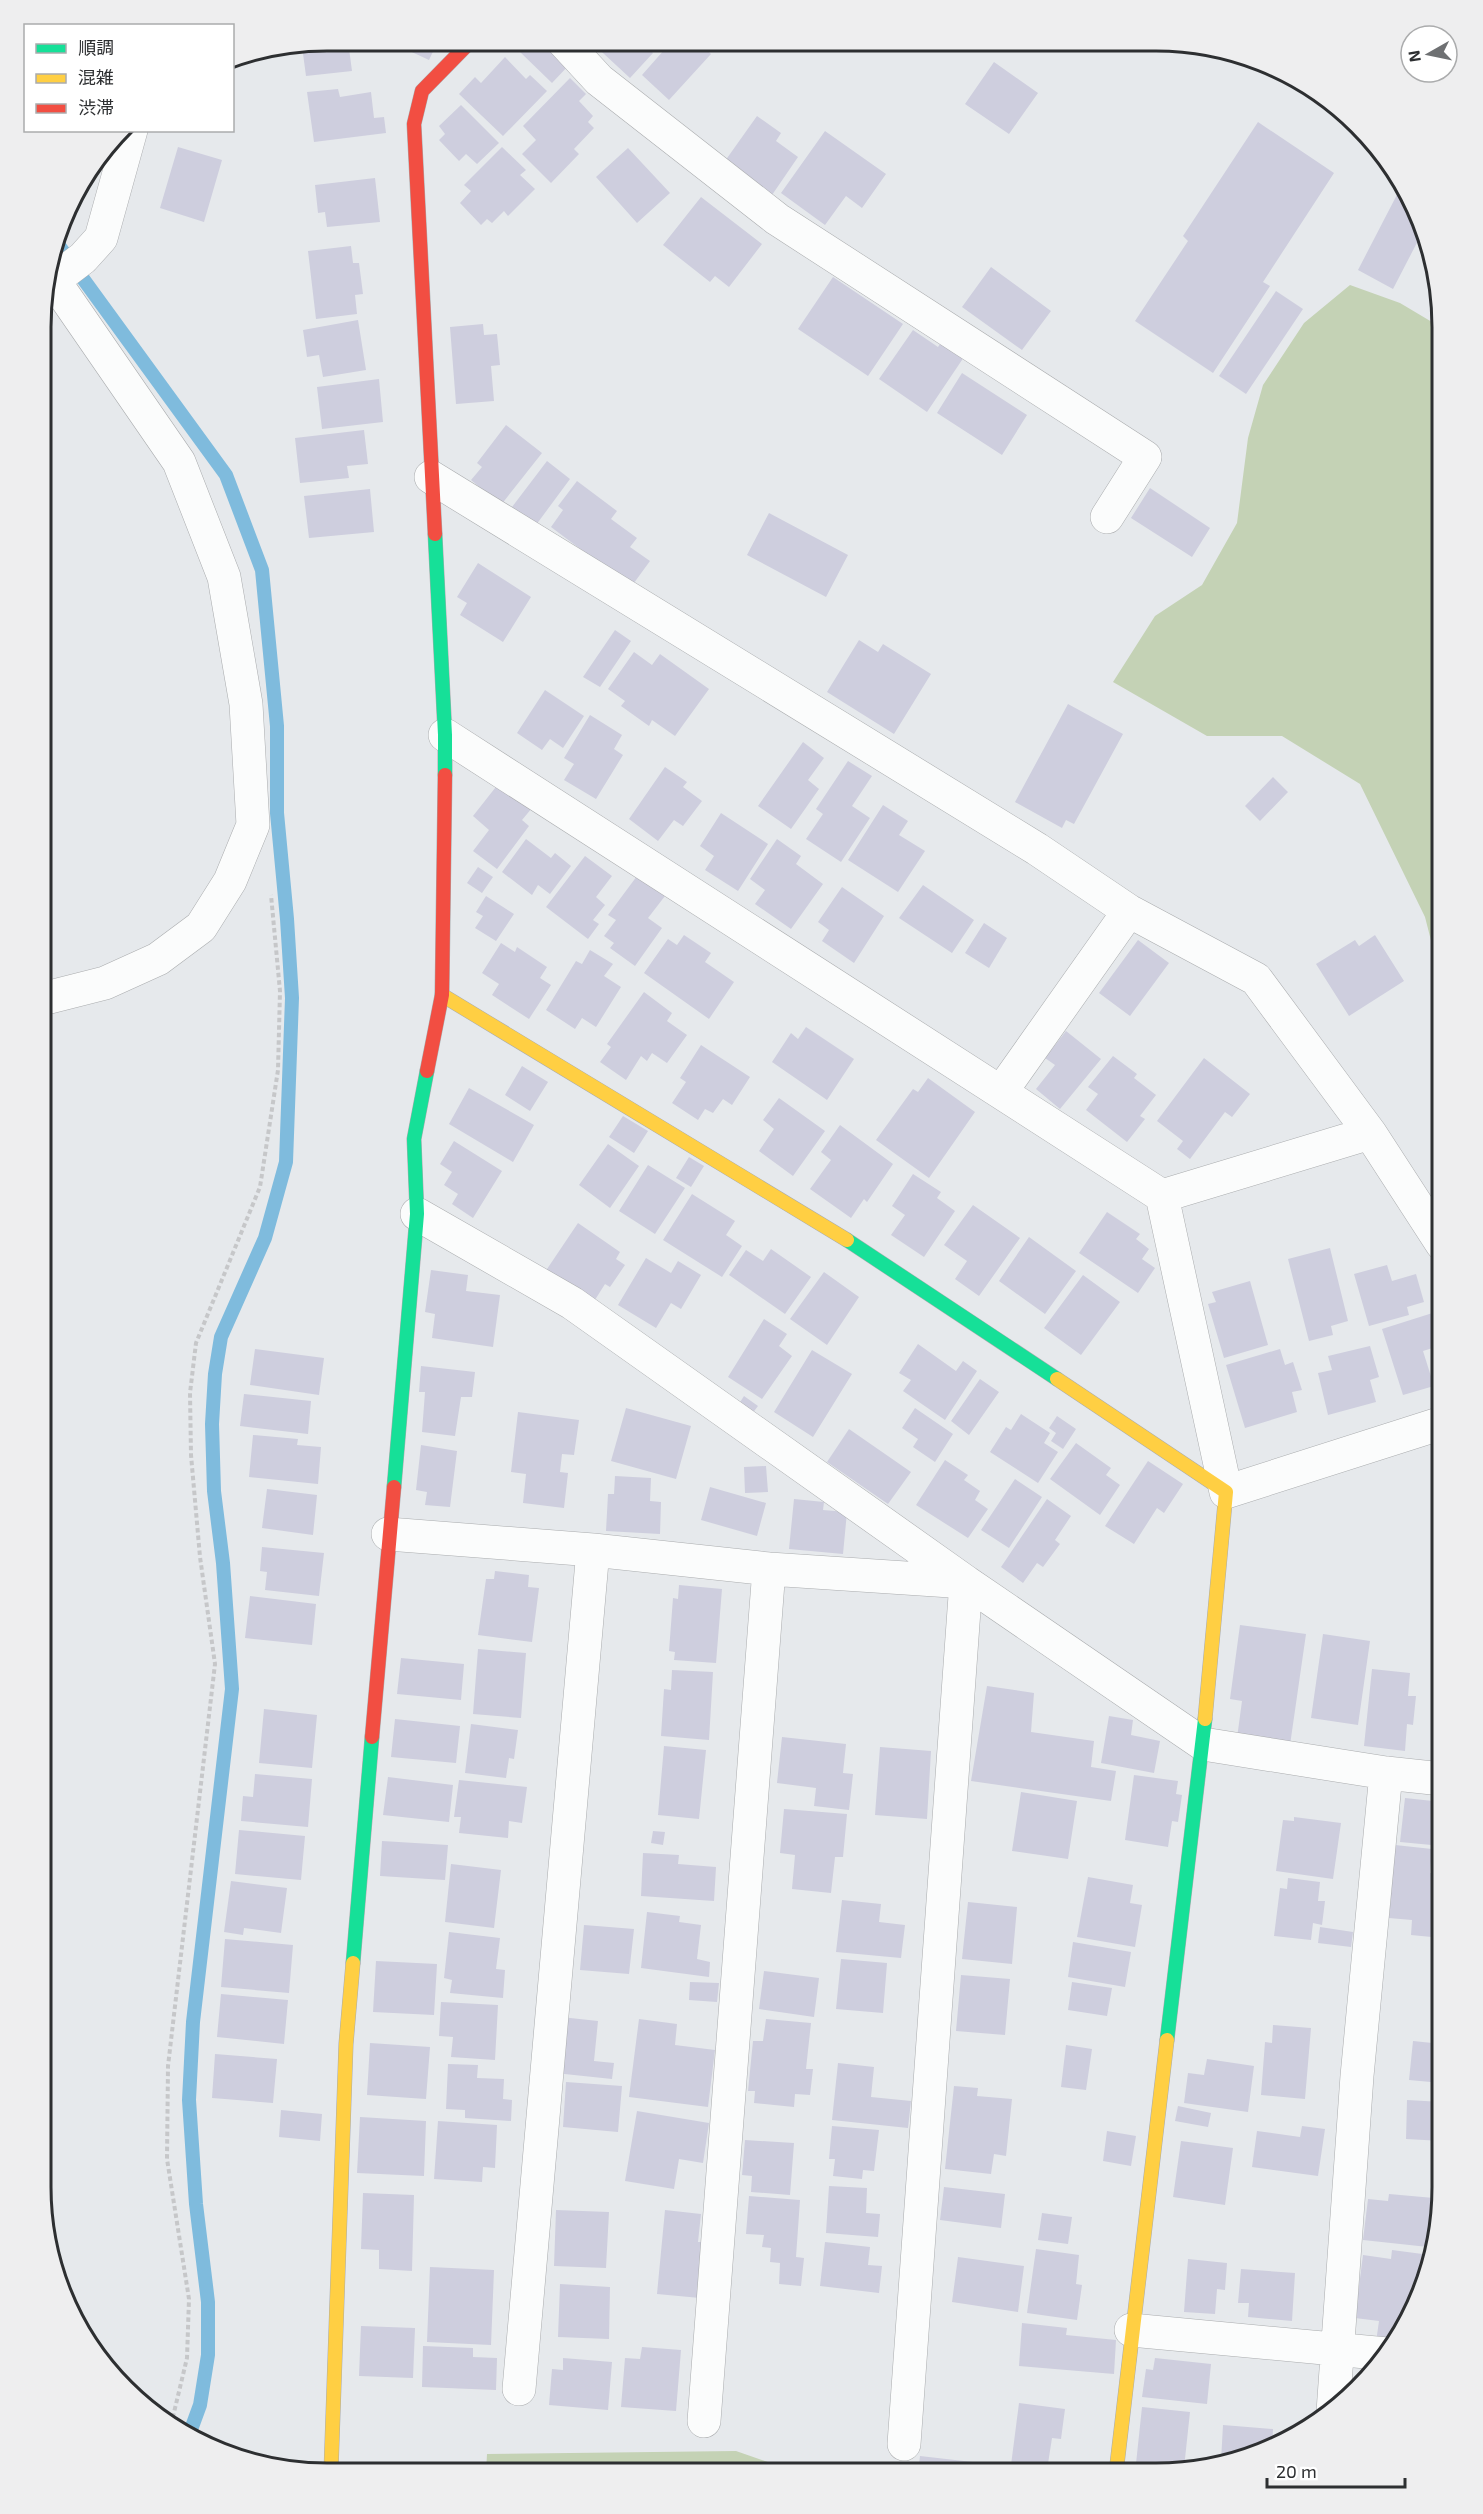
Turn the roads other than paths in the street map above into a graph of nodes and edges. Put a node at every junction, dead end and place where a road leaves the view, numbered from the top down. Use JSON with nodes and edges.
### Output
{"nodes":[{"id":1,"x":461,"y":51,"type":"edge"},
{"id":2,"x":572,"y":51,"type":"edge"},
{"id":3,"x":130,"y":134,"type":"edge"},
{"id":4,"x":56,"y":273,"type":"edge"},
{"id":5,"x":55,"y":281,"type":"edge"},
{"id":6,"x":431,"y":477,"type":"junction"},
{"id":7,"x":1107,"y":517,"type":"dead end"},
{"id":8,"x":445,"y":735,"type":"junction"},
{"id":9,"x":1129,"y":911,"type":"junction"},
{"id":10,"x":442,"y":995,"type":"junction"},
{"id":11,"x":51,"y":997,"type":"edge"},
{"id":12,"x":1001,"y":1092,"type":"junction"},
{"id":13,"x":1371,"y":1133,"type":"junction"},
{"id":14,"x":1162,"y":1196,"type":"junction"},
{"id":15,"x":417,"y":1214,"type":"junction"},
{"id":16,"x":1432,"y":1228,"type":"edge"},
{"id":17,"x":1432,"y":1426,"type":"edge"},
{"id":18,"x":1226,"y":1492,"type":"junction"},
{"id":19,"x":388,"y":1534,"type":"junction"},
{"id":20,"x":593,"y":1551,"type":"junction"},
{"id":21,"x":769,"y":1569,"type":"junction"},
{"id":22,"x":966,"y":1582,"type":"junction"},
{"id":23,"x":1203,"y":1744,"type":"junction"},
{"id":24,"x":1386,"y":1773,"type":"junction"},
{"id":25,"x":1432,"y":1778,"type":"edge"},
{"id":26,"x":1131,"y":2330,"type":"junction"},
{"id":27,"x":1339,"y":2348,"type":"junction"},
{"id":28,"x":1377,"y":2353,"type":"edge"},
{"id":29,"x":519,"y":2389,"type":"dead end"},
{"id":30,"x":1334,"y":2397,"type":"edge"},
{"id":31,"x":704,"y":2421,"type":"dead end"},
{"id":32,"x":904,"y":2444,"type":"dead end"},
{"id":33,"x":331,"y":2463,"type":"edge"},
{"id":34,"x":1117,"y":2463,"type":"edge"}],
"edges":[{"from":1,"to":6,"type":"street"},
{"from":2,"to":7,"type":"street"},
{"from":3,"to":4,"type":"street"},
{"from":5,"to":11,"type":"street"},
{"from":6,"to":8,"type":"street"},
{"from":6,"to":9,"type":"street"},
{"from":8,"to":10,"type":"street"},
{"from":8,"to":12,"type":"street"},
{"from":9,"to":12,"type":"street"},
{"from":9,"to":13,"type":"street"},
{"from":10,"to":15,"type":"street"},
{"from":10,"to":18,"type":"street"},
{"from":12,"to":14,"type":"street"},
{"from":13,"to":14,"type":"street"},
{"from":13,"to":16,"type":"street"},
{"from":14,"to":18,"type":"street"},
{"from":15,"to":19,"type":"street"},
{"from":15,"to":22,"type":"street"},
{"from":17,"to":18,"type":"street"},
{"from":18,"to":23,"type":"street"},
{"from":19,"to":20,"type":"street"},
{"from":19,"to":33,"type":"street"},
{"from":20,"to":21,"type":"street"},
{"from":20,"to":29,"type":"street"},
{"from":21,"to":22,"type":"street"},
{"from":21,"to":31,"type":"street"},
{"from":22,"to":23,"type":"street"},
{"from":22,"to":32,"type":"street"},
{"from":23,"to":24,"type":"street"},
{"from":23,"to":26,"type":"street"},
{"from":24,"to":25,"type":"street"},
{"from":24,"to":27,"type":"street"},
{"from":26,"to":27,"type":"street"},
{"from":26,"to":34,"type":"street"},
{"from":27,"to":28,"type":"street"},
{"from":27,"to":30,"type":"street"}]}
